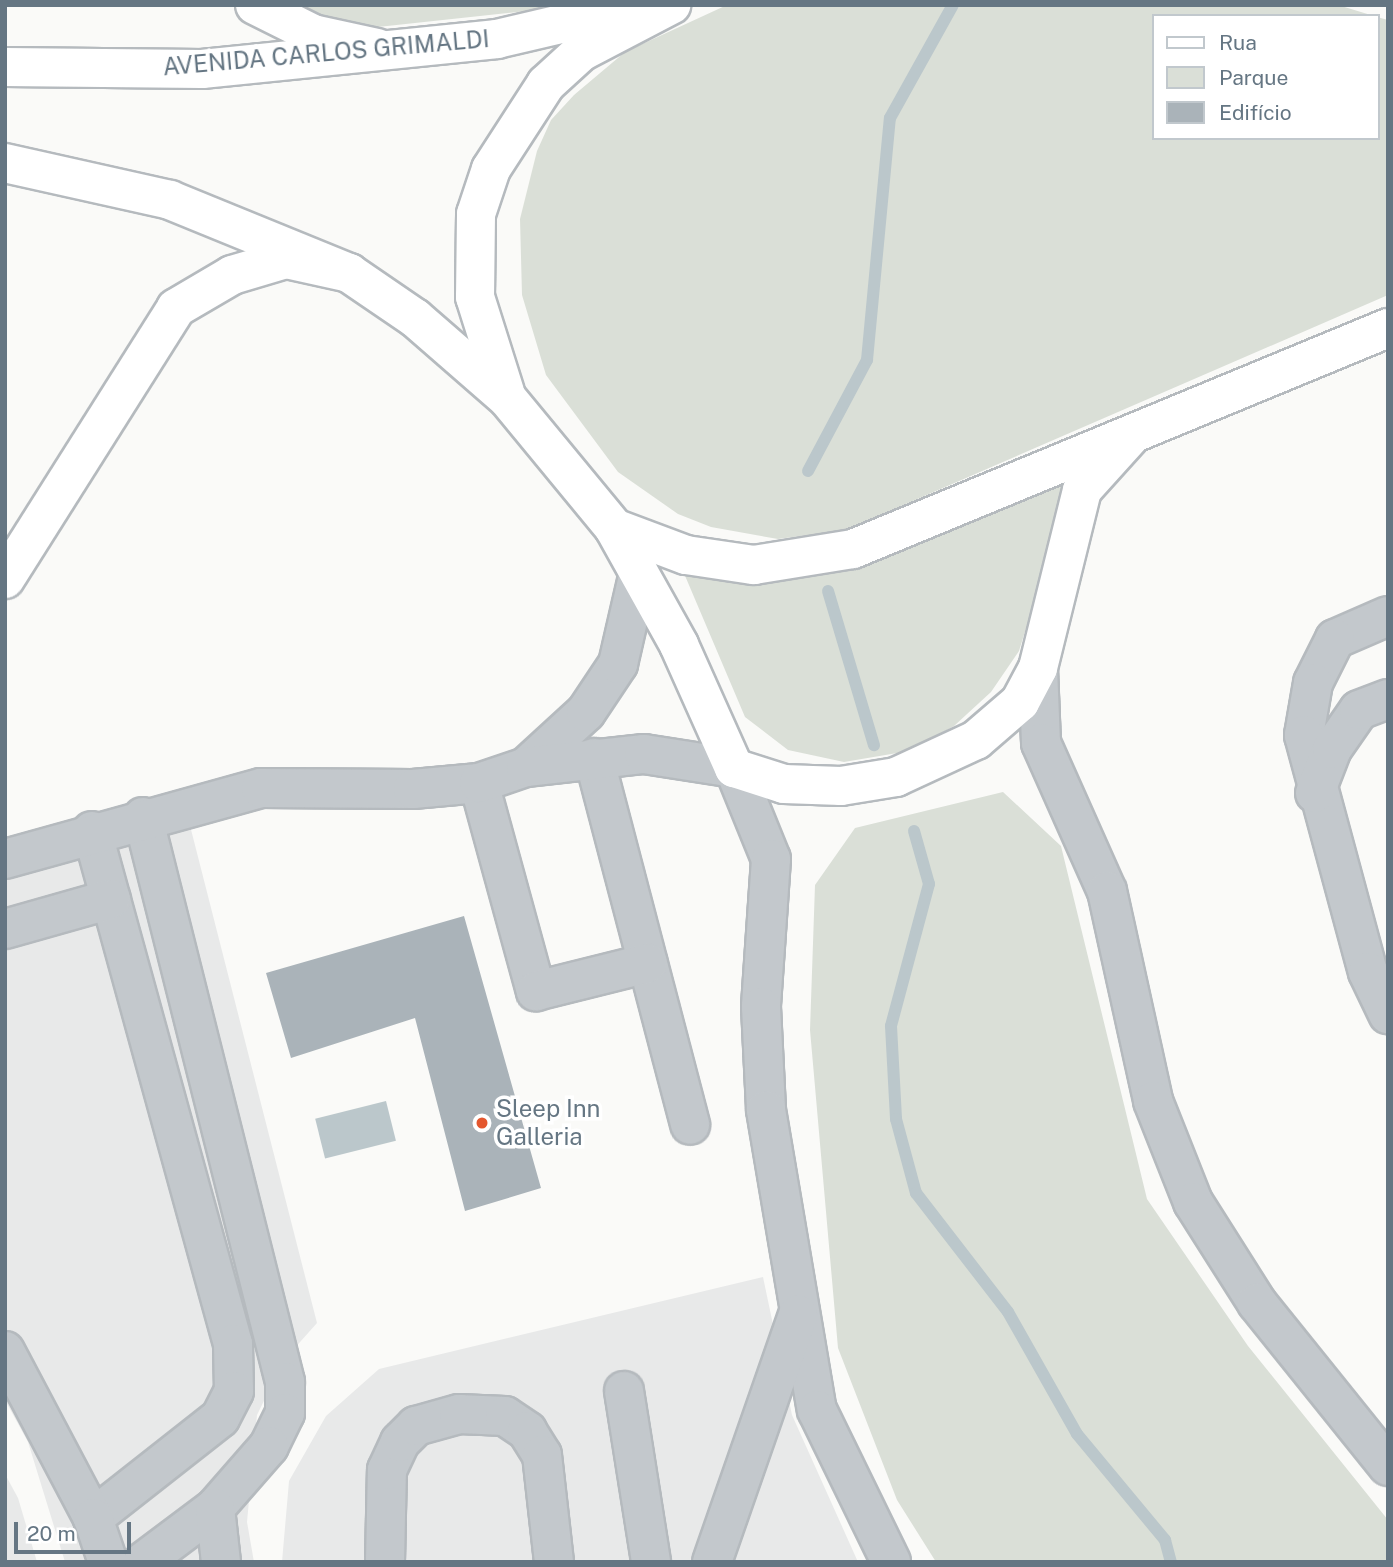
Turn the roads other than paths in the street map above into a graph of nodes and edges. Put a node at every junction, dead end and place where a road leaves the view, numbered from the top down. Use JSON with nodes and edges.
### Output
{"nodes":[{"id":1,"x":256,"y":5,"type":"edge"},
{"id":2,"x":642,"y":5,"type":"edge"},
{"id":3,"x":671,"y":5,"type":"edge"},
{"id":4,"x":378,"y":48,"type":"junction"},
{"id":5,"x":5,"y":67,"type":"edge"},
{"id":6,"x":5,"y":163,"type":"edge"},
{"id":7,"x":349,"y":274,"type":"junction"},
{"id":8,"x":1388,"y":328,"type":"edge"},
{"id":9,"x":507,"y":398,"type":"junction"},
{"id":10,"x":1131,"y":437,"type":"junction"},
{"id":11,"x":614,"y":528,"type":"junction"},
{"id":12,"x":639,"y":572,"type":"junction"},
{"id":13,"x":5,"y":579,"type":"edge"},
{"id":14,"x":1388,"y":616,"type":"edge"},
{"id":15,"x":1038,"y":668,"type":"junction"},
{"id":16,"x":1388,"y":699,"type":"edge"},
{"id":17,"x":594,"y":758,"type":"junction"},
{"id":18,"x":526,"y":766,"type":"junction"},
{"id":19,"x":734,"y":768,"type":"junction"},
{"id":20,"x":478,"y":783,"type":"junction"},
{"id":21,"x":1315,"y":793,"type":"junction"},
{"id":22,"x":143,"y":817,"type":"junction"},
{"id":23,"x":92,"y":831,"type":"junction"},
{"id":24,"x":5,"y":859,"type":"edge"},
{"id":25,"x":111,"y":899,"type":"junction"},
{"id":26,"x":5,"y":929,"type":"edge"},
{"id":27,"x":648,"y":963,"type":"junction"},
{"id":28,"x":1388,"y":1014,"type":"edge"},
{"id":29,"x":690,"y":1125,"type":"dead end"},
{"id":30,"x":798,"y":1315,"type":"junction"},
{"id":31,"x":5,"y":1351,"type":"edge"},
{"id":32,"x":624,"y":1391,"type":"dead end"},
{"id":33,"x":1388,"y":1466,"type":"edge"},
{"id":34,"x":215,"y":1508,"type":"junction"},
{"id":35,"x":93,"y":1518,"type":"junction"},
{"id":36,"x":108,"y":1562,"type":"edge"},
{"id":37,"x":143,"y":1562,"type":"edge"},
{"id":38,"x":220,"y":1562,"type":"edge"},
{"id":39,"x":385,"y":1562,"type":"edge"},
{"id":40,"x":554,"y":1562,"type":"edge"},
{"id":41,"x":651,"y":1562,"type":"edge"},
{"id":42,"x":712,"y":1562,"type":"edge"},
{"id":43,"x":891,"y":1562,"type":"edge"}],
"edges":[{"from":1,"to":4,"type":"main road"},
{"from":2,"to":4,"type":"main road","name":"AVENIDA CARLOS GRIMALDI"},
{"from":3,"to":9,"type":"main road"},
{"from":4,"to":5,"type":"main road","name":"AVENIDA CARLOS GRIMALDI"},
{"from":6,"to":7,"type":"main road"},
{"from":7,"to":9,"type":"main road"},
{"from":7,"to":13,"type":"main road"},
{"from":8,"to":10,"type":"main road"},
{"from":9,"to":11,"type":"main road"},
{"from":10,"to":11,"type":"main road"},
{"from":10,"to":15,"type":"main road"},
{"from":11,"to":12,"type":"main road"},
{"from":12,"to":18,"type":"street"},
{"from":12,"to":19,"type":"main road"},
{"from":14,"to":21,"type":"street"},
{"from":15,"to":19,"type":"main road"},
{"from":15,"to":33,"type":"street"},
{"from":16,"to":21,"type":"street"},
{"from":17,"to":18,"type":"street"},
{"from":17,"to":19,"type":"street"},
{"from":17,"to":27,"type":"street"},
{"from":18,"to":20,"type":"street"},
{"from":19,"to":30,"type":"street"},
{"from":20,"to":22,"type":"street"},
{"from":20,"to":27,"type":"street"},
{"from":21,"to":28,"type":"street"},
{"from":22,"to":23,"type":"street"},
{"from":22,"to":34,"type":"street"},
{"from":23,"to":24,"type":"street"},
{"from":23,"to":25,"type":"street"},
{"from":25,"to":26,"type":"street"},
{"from":25,"to":35,"type":"street"},
{"from":27,"to":29,"type":"street"},
{"from":30,"to":42,"type":"street"},
{"from":30,"to":43,"type":"street"},
{"from":31,"to":35,"type":"street"},
{"from":32,"to":41,"type":"street"},
{"from":34,"to":37,"type":"street"},
{"from":34,"to":38,"type":"street"},
{"from":35,"to":36,"type":"street"},
{"from":39,"to":40,"type":"street"}]}
